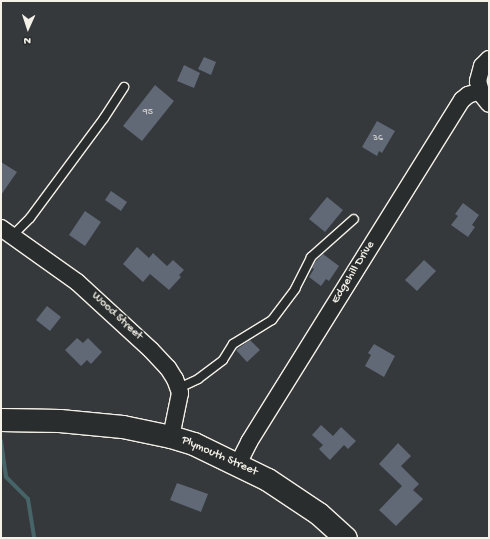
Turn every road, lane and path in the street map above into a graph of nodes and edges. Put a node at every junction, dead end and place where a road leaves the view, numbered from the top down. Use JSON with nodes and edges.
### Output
{"nodes":[{"id":1,"x":489,"y":59,"type":"edge"},
{"id":2,"x":124,"y":87,"type":"dead end"},
{"id":3,"x":480,"y":91,"type":"junction"},
{"id":4,"x":489,"y":104,"type":"edge"},
{"id":5,"x":354,"y":219,"type":"dead end"},
{"id":6,"x":7,"y":232,"type":"edge"},
{"id":7,"x":179,"y":388,"type":"junction"},
{"id":8,"x":2,"y":420,"type":"edge"},
{"id":9,"x":171,"y":437,"type":"junction"},
{"id":10,"x":238,"y":464,"type":"junction"},
{"id":11,"x":346,"y":538,"type":"edge"}],
"edges":[{"from":1,"to":3,"type":"street"},
{"from":2,"to":6,"type":"lane"},
{"from":3,"to":4,"type":"street"},
{"from":3,"to":10,"type":"street","name":"Edgehill Drive"},
{"from":5,"to":7,"type":"lane"},
{"from":6,"to":7,"type":"street","name":"Wood Street"},
{"from":7,"to":9,"type":"street"},
{"from":8,"to":9,"type":"main road","name":"Plymouth Street"},
{"from":9,"to":10,"type":"main road","name":"Plymouth Street"},
{"from":10,"to":11,"type":"main road","name":"Plymouth Street"}]}
